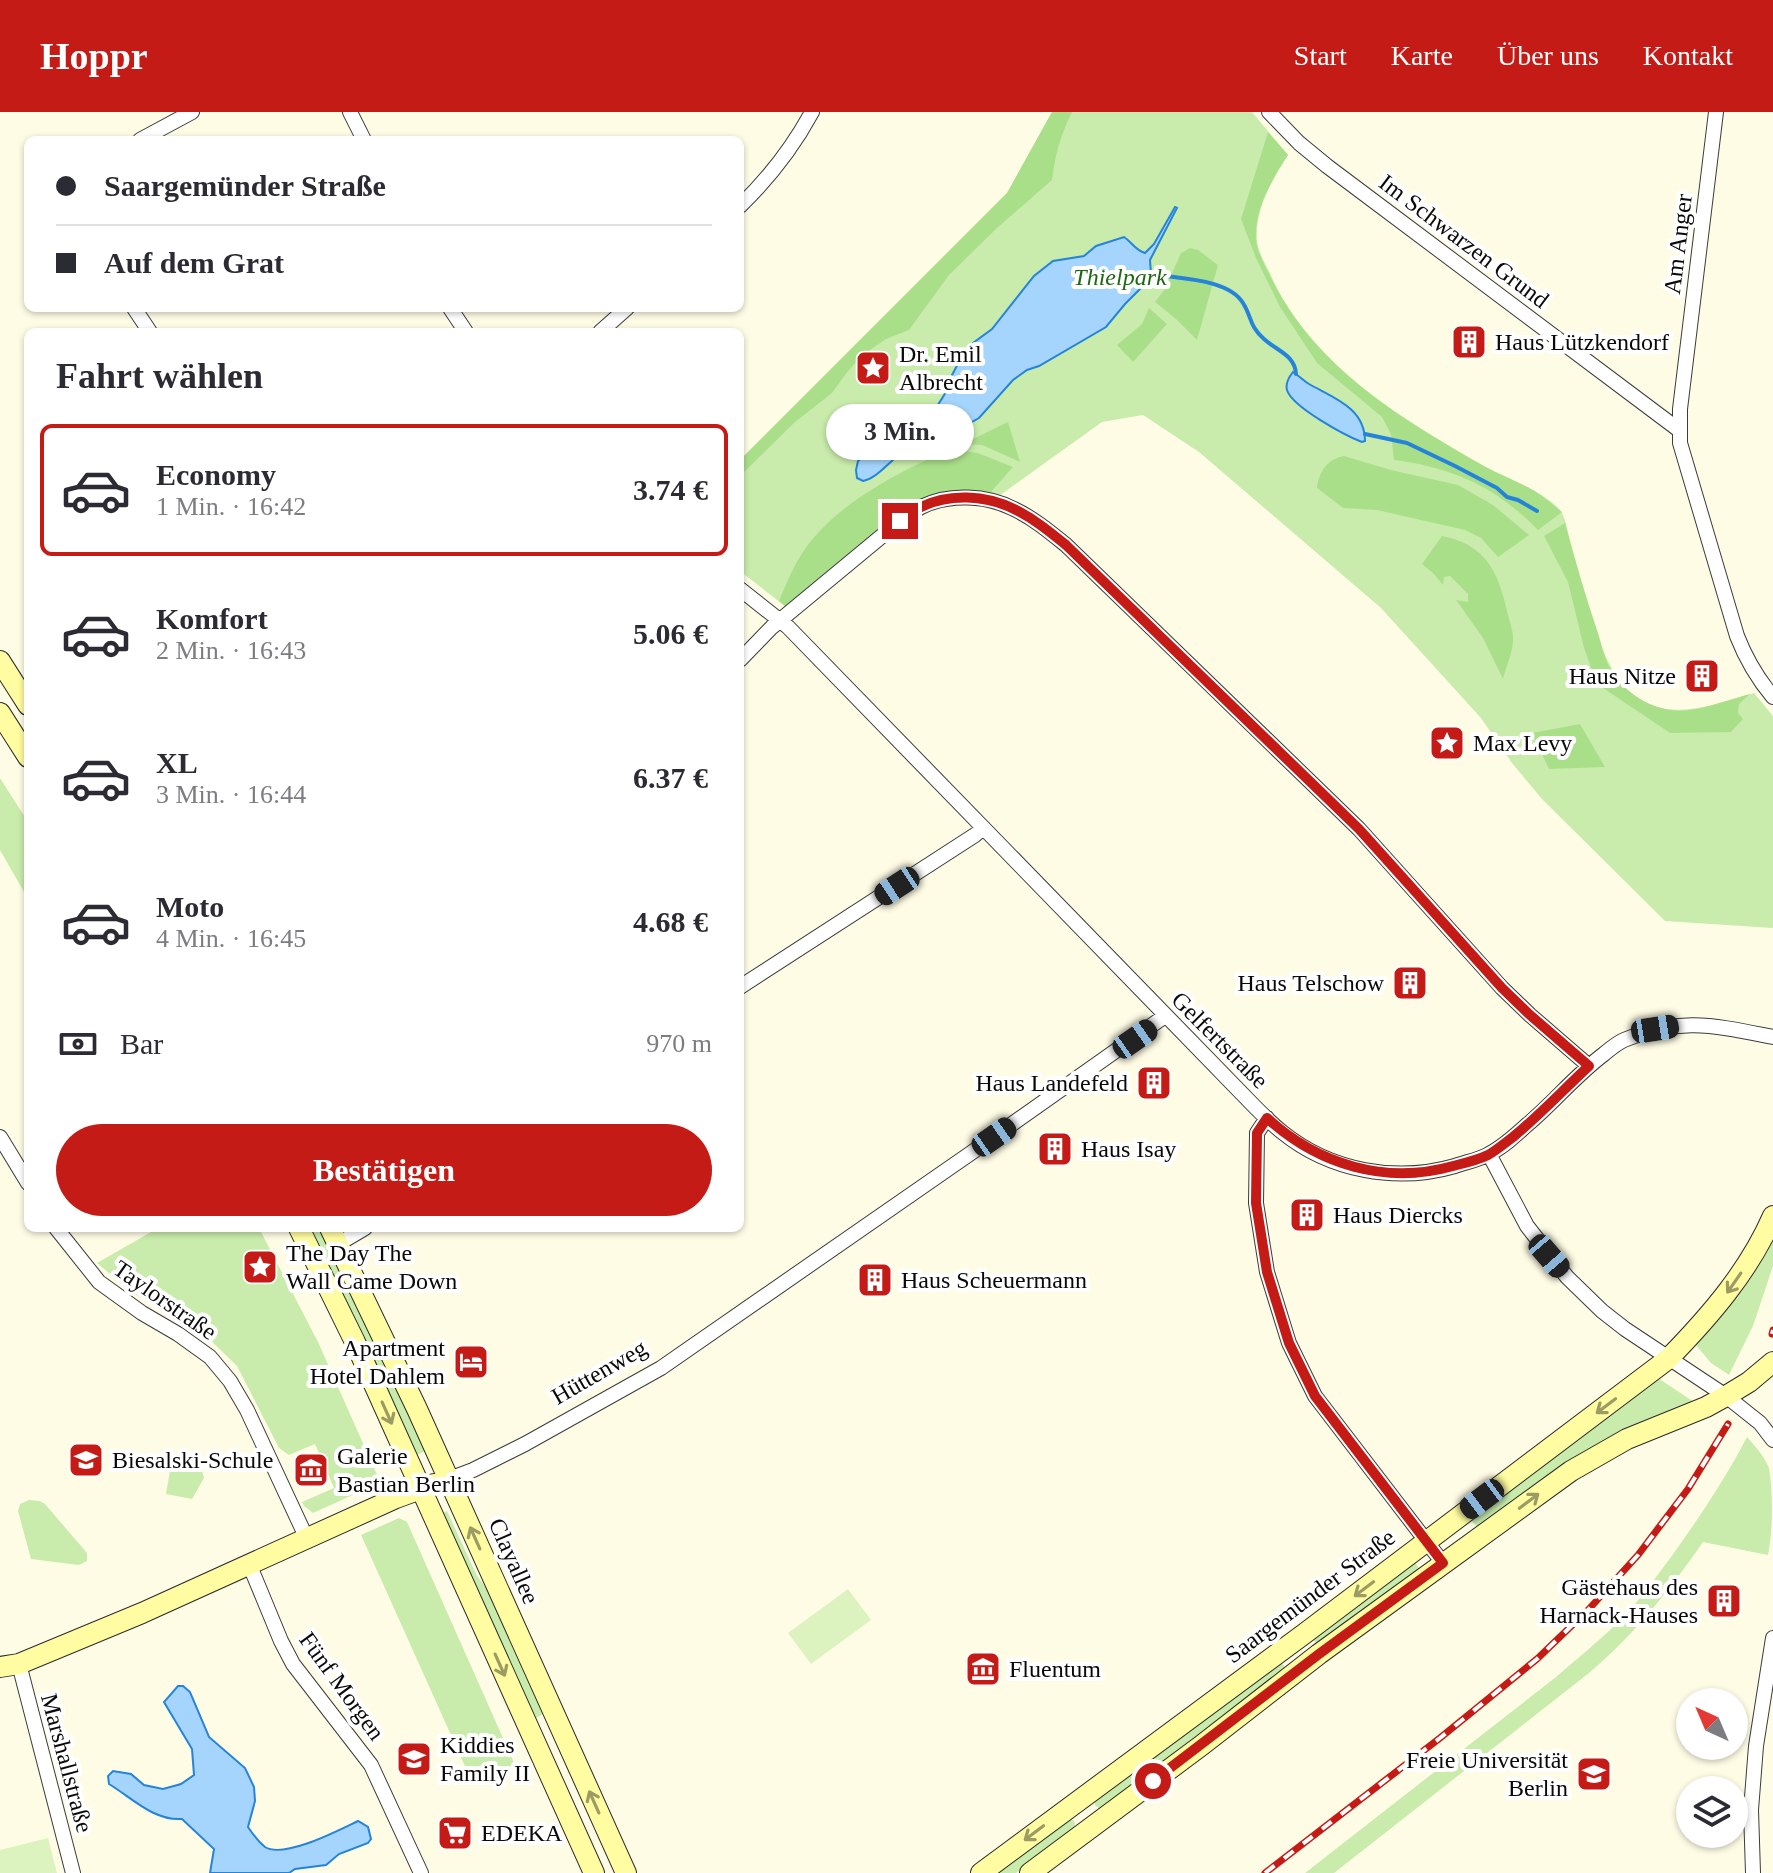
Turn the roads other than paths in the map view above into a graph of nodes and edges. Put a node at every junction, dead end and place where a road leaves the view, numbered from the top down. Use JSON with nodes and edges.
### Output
{"nodes":[{"id":1,"x":192,"y":112,"type":"edge"},
{"id":2,"x":350,"y":112,"type":"edge"},
{"id":3,"x":812,"y":112,"type":"edge"},
{"id":4,"x":1269,"y":112,"type":"edge"},
{"id":5,"x":1716,"y":112,"type":"edge"},
{"id":6,"x":147,"y":136,"type":"edge"},
{"id":7,"x":362,"y":136,"type":"edge"},
{"id":8,"x":744,"y":202,"type":"edge"},
{"id":9,"x":622,"y":312,"type":"edge"},
{"id":10,"x":604,"y":328,"type":"edge"},
{"id":11,"x":1679,"y":430,"type":"junction"},
{"id":12,"x":744,"y":592,"type":"edge"},
{"id":13,"x":780,"y":620,"type":"junction"},
{"id":14,"x":744,"y":656,"type":"edge"},
{"id":15,"x":0,"y":661,"type":"edge"},
{"id":16,"x":1773,"y":697,"type":"edge"},
{"id":17,"x":24,"y":699,"type":"edge"},
{"id":18,"x":0,"y":713,"type":"edge"},
{"id":19,"x":24,"y":751,"type":"edge"},
{"id":20,"x":983,"y":828,"type":"junction"},
{"id":21,"x":744,"y":984,"type":"edge"},
{"id":22,"x":1165,"y":1016,"type":"junction"},
{"id":23,"x":1773,"y":1037,"type":"edge"},
{"id":24,"x":1589,"y":1066,"type":"junction"},
{"id":25,"x":1267,"y":1118,"type":"junction"},
{"id":26,"x":0,"y":1137,"type":"edge"},
{"id":27,"x":1489,"y":1154,"type":"junction"},
{"id":28,"x":24,"y":1176,"type":"edge"},
{"id":29,"x":1773,"y":1216,"type":"edge"},
{"id":30,"x":59,"y":1232,"type":"edge"},
{"id":31,"x":301,"y":1232,"type":"edge"},
{"id":32,"x":334,"y":1236,"type":"edge"},
{"id":33,"x":1668,"y":1359,"type":"junction"},
{"id":34,"x":1773,"y":1362,"type":"edge"},
{"id":35,"x":1726,"y":1396,"type":"junction"},
{"id":36,"x":1773,"y":1440,"type":"edge"},
{"id":37,"x":449,"y":1479,"type":"junction"},
{"id":38,"x":421,"y":1489,"type":"junction"},
{"id":39,"x":307,"y":1539,"type":"junction"},
{"id":40,"x":1426,"y":1542,"type":"junction"},
{"id":41,"x":1443,"y":1563,"type":"junction"},
{"id":42,"x":250,"y":1566,"type":"junction"},
{"id":43,"x":1773,"y":1638,"type":"edge"},
{"id":44,"x":9,"y":1666,"type":"edge"},
{"id":45,"x":73,"y":1873,"type":"edge"},
{"id":46,"x":421,"y":1873,"type":"edge"},
{"id":47,"x":594,"y":1873,"type":"edge"},
{"id":48,"x":626,"y":1873,"type":"edge"},
{"id":49,"x":981,"y":1873,"type":"edge"},
{"id":50,"x":1030,"y":1873,"type":"edge"},
{"id":51,"x":1753,"y":1873,"type":"edge"}],
"edges":[{"from":1,"to":6,"type":"street"},
{"from":2,"to":7,"type":"street"},
{"from":3,"to":8,"type":"street"},
{"from":4,"to":11,"type":"street","name":"Im Schwarzen Grund"},
{"from":5,"to":11,"type":"street","name":"Am Anger"},
{"from":9,"to":10,"type":"street"},
{"from":11,"to":16,"type":"street"},
{"from":12,"to":13,"type":"street","name":"Gelfertstraße"},
{"from":13,"to":14,"type":"street"},
{"from":13,"to":20,"type":"street","name":"Gelfertstraße"},
{"from":13,"to":24,"type":"street"},
{"from":15,"to":17,"type":"main road"},
{"from":18,"to":19,"type":"main road"},
{"from":20,"to":21,"type":"street"},
{"from":20,"to":22,"type":"street","name":"Gelfertstraße"},
{"from":22,"to":25,"type":"street","name":"Gelfertstraße"},
{"from":22,"to":37,"type":"street","name":"Hüttenweg"},
{"from":23,"to":24,"type":"street","name":"Gelfertstraße"},
{"from":24,"to":27,"type":"street","name":"Gelfertstraße"},
{"from":25,"to":27,"type":"street","name":"Gelfertstraße"},
{"from":25,"to":40,"type":"street"},
{"from":26,"to":28,"type":"street"},
{"from":27,"to":33,"type":"street"},
{"from":29,"to":33,"type":"main road","name":"Saargemünder Straße","one_way":true},
{"from":30,"to":39,"type":"street","name":"Taylorstraße"},
{"from":31,"to":38,"type":"main road","one_way":true},
{"from":32,"to":37,"type":"main road","name":"Clayallee"},
{"from":33,"to":35,"type":"street"},
{"from":33,"to":40,"type":"main road","name":"Saargemünder Straße","one_way":true},
{"from":34,"to":35,"type":"main road"},
{"from":35,"to":36,"type":"street"},
{"from":41,"to":35,"type":"main road","one_way":true},
{"from":37,"to":38,"type":"main road","name":"Hüttenweg"},
{"from":48,"to":37,"type":"main road","name":"Clayallee","one_way":true},
{"from":38,"to":39,"type":"main road","name":"Hüttenweg"},
{"from":38,"to":47,"type":"main road","one_way":true},
{"from":39,"to":42,"type":"main road","name":"Hüttenweg"},
{"from":40,"to":41,"type":"street"},
{"from":40,"to":49,"type":"main road","name":"Saargemünder Straße","one_way":true},
{"from":41,"to":50,"type":"main road"},
{"from":42,"to":44,"type":"main road","name":"Hüttenweg"},
{"from":42,"to":46,"type":"street","name":"Fünf Morgen"},
{"from":43,"to":51,"type":"street"},
{"from":44,"to":45,"type":"street","name":"Marshallstraße"}]}
